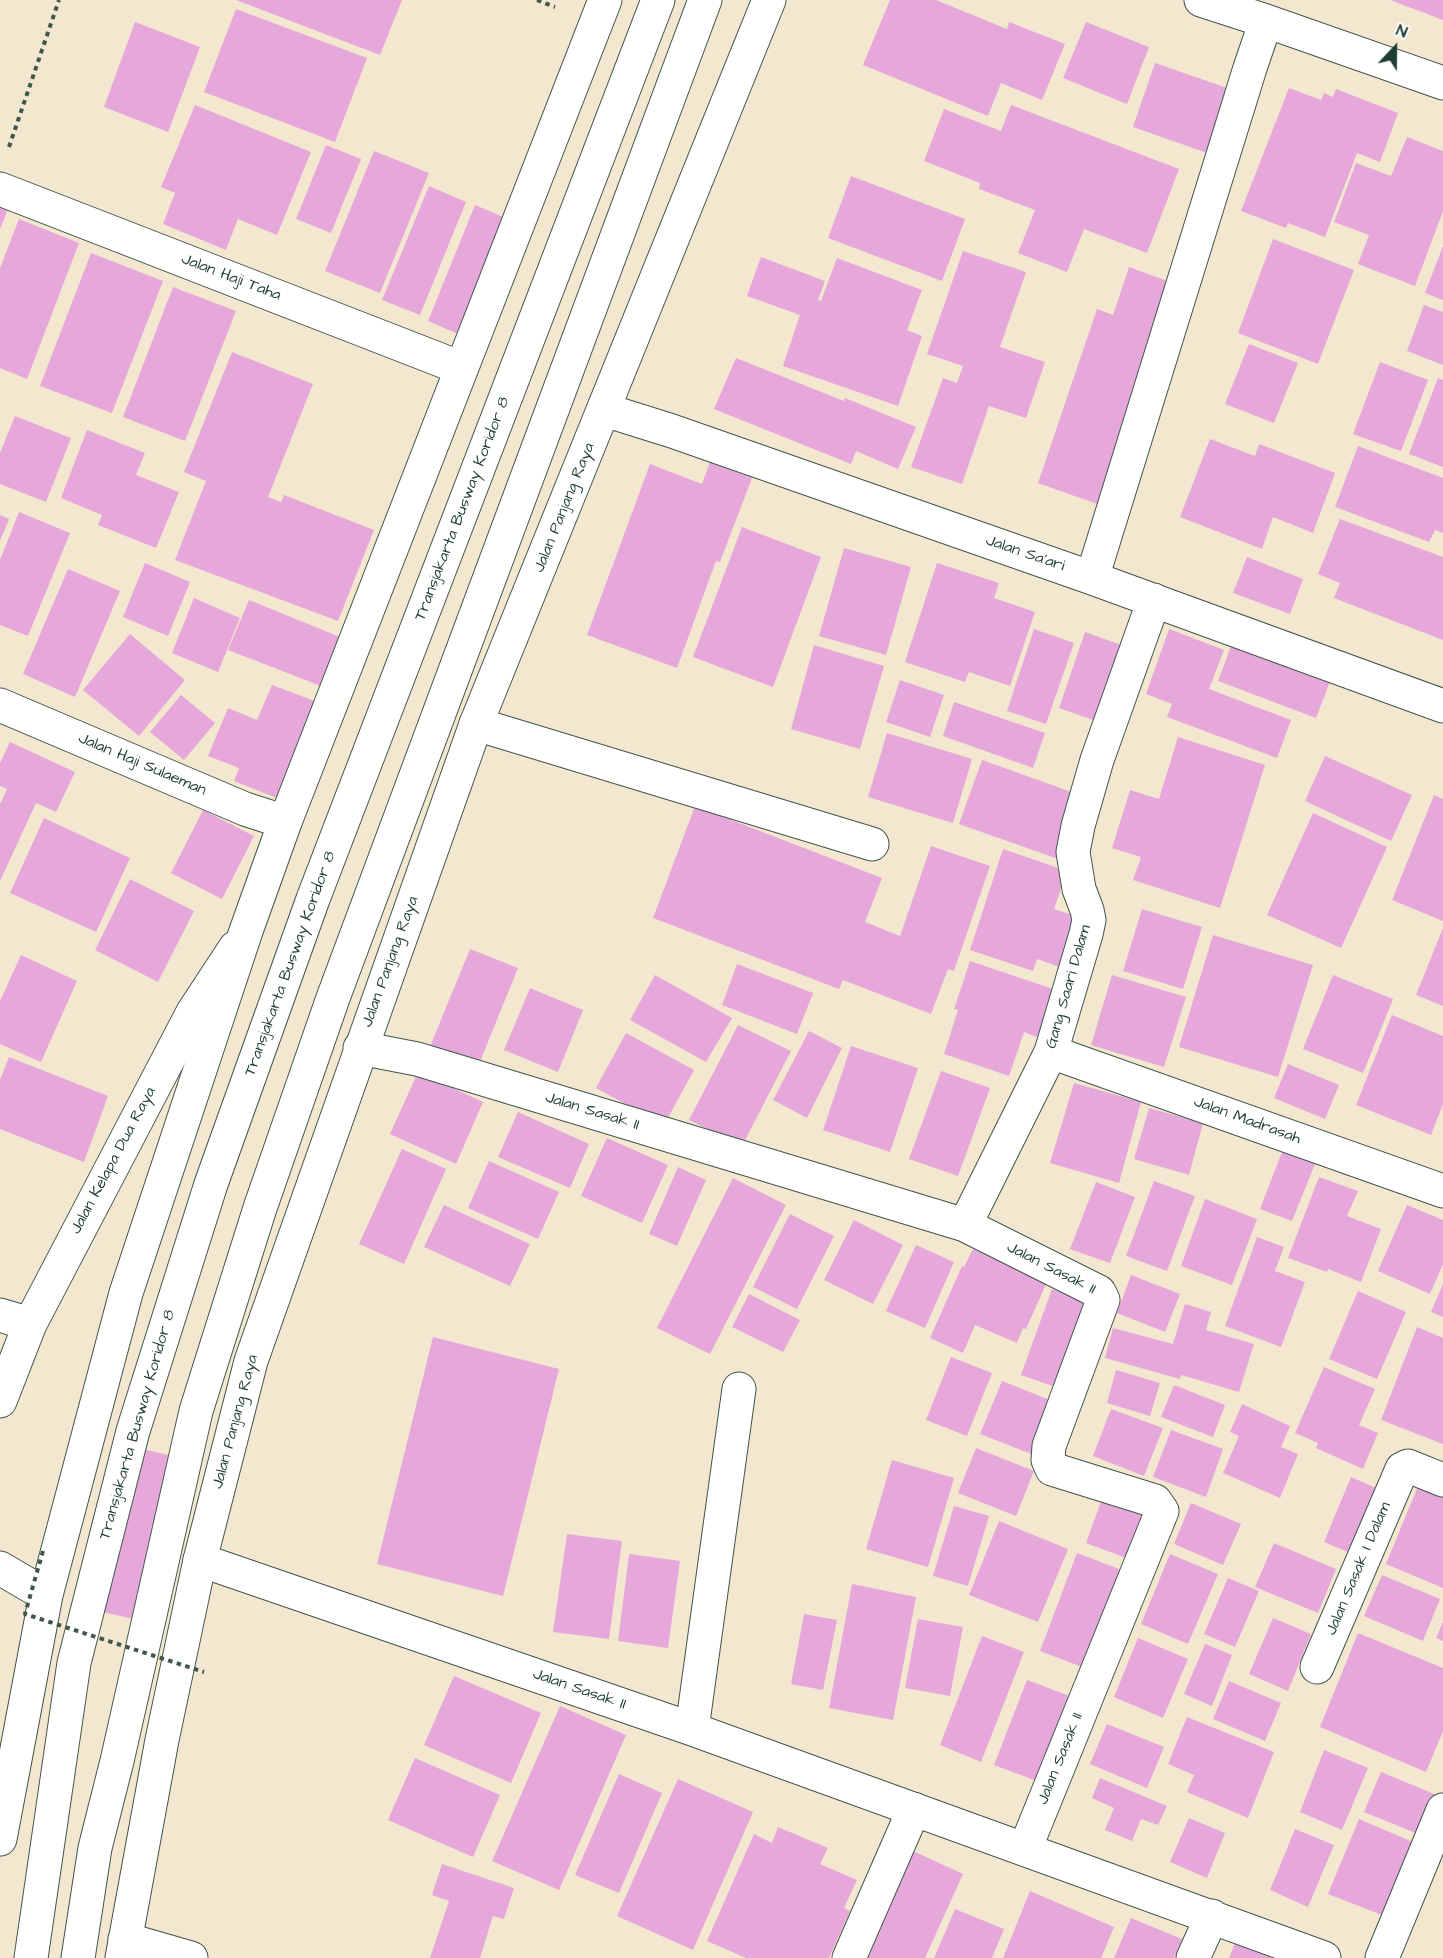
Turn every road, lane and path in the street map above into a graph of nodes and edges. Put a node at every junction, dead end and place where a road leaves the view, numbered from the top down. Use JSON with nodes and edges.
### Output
{"nodes":[{"id":1,"x":59,"y":0,"type":"edge"},
{"id":2,"x":537,"y":0,"type":"edge"},
{"id":3,"x":605,"y":0,"type":"edge"},
{"id":4,"x":658,"y":0,"type":"edge"},
{"id":5,"x":705,"y":0,"type":"edge"},
{"id":6,"x":769,"y":0,"type":"edge"},
{"id":7,"x":1202,"y":0,"type":"edge"},
{"id":8,"x":557,"y":8,"type":"dead end"},
{"id":9,"x":1266,"y":21,"type":"junction"},
{"id":10,"x":1443,"y":83,"type":"edge"},
{"id":11,"x":7,"y":155,"type":"dead end"},
{"id":12,"x":0,"y":189,"type":"edge"},
{"id":13,"x":461,"y":368,"type":"junction"},
{"id":14,"x":605,"y":410,"type":"junction"},
{"id":15,"x":1092,"y":578,"type":"junction"},
{"id":16,"x":1154,"y":600,"type":"junction"},
{"id":17,"x":0,"y":705,"type":"edge"},
{"id":18,"x":1443,"y":706,"type":"edge"},
{"id":19,"x":476,"y":724,"type":"junction"},
{"id":20,"x":285,"y":822,"type":"junction"},
{"id":21,"x":872,"y":844,"type":"dead end"},
{"id":22,"x":246,"y":931,"type":"junction"},
{"id":23,"x":360,"y":1048,"type":"junction"},
{"id":24,"x":1051,"y":1052,"type":"junction"},
{"id":25,"x":1443,"y":1191,"type":"edge"},
{"id":26,"x":965,"y":1225,"type":"junction"},
{"id":27,"x":15,"y":1319,"type":"edge"},
{"id":28,"x":739,"y":1389,"type":"dead end"},
{"id":29,"x":0,"y":1401,"type":"edge"},
{"id":30,"x":1443,"y":1480,"type":"edge"},
{"id":31,"x":43,"y":1551,"type":"dead end"},
{"id":32,"x":200,"y":1560,"type":"junction"},
{"id":33,"x":0,"y":1568,"type":"edge"},
{"id":34,"x":46,"y":1596,"type":"junction"},
{"id":35,"x":1317,"y":1667,"type":"dead end"},
{"id":36,"x":204,"y":1672,"type":"dead end"},
{"id":37,"x":692,"y":1729,"type":"junction"},
{"id":38,"x":914,"y":1809,"type":"junction"},
{"id":39,"x":1443,"y":1810,"type":"edge"},
{"id":40,"x":0,"y":1839,"type":"edge"},
{"id":41,"x":1025,"y":1849,"type":"junction"},
{"id":42,"x":1212,"y":1916,"type":"junction"},
{"id":43,"x":124,"y":1949,"type":"edge"},
{"id":44,"x":31,"y":1958,"type":"edge"},
{"id":45,"x":78,"y":1958,"type":"edge"},
{"id":46,"x":191,"y":1958,"type":"edge"},
{"id":47,"x":849,"y":1958,"type":"edge"},
{"id":48,"x":1193,"y":1958,"type":"edge"},
{"id":49,"x":1324,"y":1958,"type":"edge"},
{"id":50,"x":1382,"y":1958,"type":"edge"}],
"edges":[{"from":1,"to":11,"type":"path"},
{"from":2,"to":8,"type":"path"},
{"from":3,"to":13,"type":"street"},
{"from":4,"to":44,"type":"street","name":"Transjakarta Busway Koridor 8"},
{"from":5,"to":45,"type":"street"},
{"from":6,"to":14,"type":"street","name":"Jalan Panjang Raya"},
{"from":7,"to":9,"type":"street"},
{"from":9,"to":10,"type":"street"},
{"from":9,"to":15,"type":"street"},
{"from":12,"to":13,"type":"street","name":"Jalan Haji Taha"},
{"from":13,"to":20,"type":"street"},
{"from":14,"to":15,"type":"street","name":"Jalan Sa'ari"},
{"from":14,"to":19,"type":"street","name":"Jalan Panjang Raya"},
{"from":15,"to":16,"type":"street","name":"Jalan Sa'ari"},
{"from":16,"to":18,"type":"street","name":"Jalan Sa'ari"},
{"from":16,"to":24,"type":"street","name":"Gang Saari Dalam"},
{"from":17,"to":20,"type":"street","name":"Jalan Haji Sulaeman"},
{"from":19,"to":21,"type":"street"},
{"from":19,"to":23,"type":"street","name":"Jalan Panjang Raya"},
{"from":20,"to":22,"type":"street"},
{"from":22,"to":27,"type":"street","name":"Jalan Kelapa Dua Raya"},
{"from":22,"to":34,"type":"street"},
{"from":23,"to":26,"type":"street","name":"Jalan Sasak II"},
{"from":23,"to":32,"type":"street","name":"Jalan Panjang Raya"},
{"from":24,"to":25,"type":"street","name":"Jalan Madrasah"},
{"from":24,"to":26,"type":"street","name":"Gang Saari Dalam"},
{"from":26,"to":41,"type":"street","name":"Jalan Sasak II"},
{"from":27,"to":29,"type":"street","name":"Jalan Kelapa Dua Raya"},
{"from":28,"to":37,"type":"street"},
{"from":30,"to":35,"type":"street","name":"Jalan Sasak I Dalam"},
{"from":31,"to":36,"type":"path","bridge":true},
{"from":32,"to":37,"type":"street","name":"Jalan Sasak II"},
{"from":32,"to":43,"type":"street","name":"Jalan Panjang Raya"},
{"from":33,"to":34,"type":"street"},
{"from":34,"to":40,"type":"street"},
{"from":37,"to":38,"type":"street","name":"Jalan Sasak II"},
{"from":38,"to":41,"type":"street","name":"Jalan Sasak II"},
{"from":38,"to":47,"type":"street"},
{"from":39,"to":50,"type":"street"},
{"from":41,"to":42,"type":"street","name":"Jalan Sasak II"},
{"from":42,"to":48,"type":"street"},
{"from":42,"to":49,"type":"street","name":"Jalan Sasak II"},
{"from":43,"to":46,"type":"street"}]}
